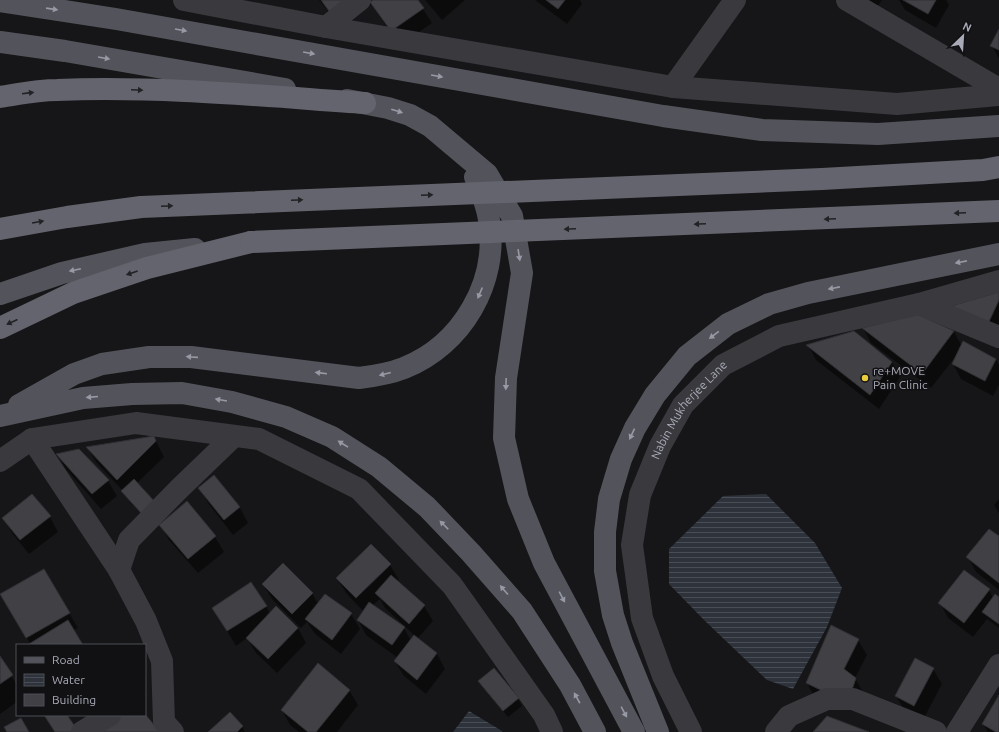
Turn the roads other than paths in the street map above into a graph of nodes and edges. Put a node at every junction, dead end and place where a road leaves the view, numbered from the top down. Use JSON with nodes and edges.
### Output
{"nodes":[{"id":1,"x":184,"y":0,"type":"edge"},
{"id":2,"x":360,"y":0,"type":"edge"},
{"id":3,"x":735,"y":0,"type":"edge"},
{"id":4,"x":847,"y":0,"type":"edge"},
{"id":5,"x":0,"y":2,"type":"edge"},
{"id":6,"x":247,"y":6,"type":"edge"},
{"id":7,"x":326,"y":27,"type":"junction"},
{"id":8,"x":0,"y":42,"type":"edge"},
{"id":9,"x":673,"y":87,"type":"junction"},
{"id":10,"x":999,"y":88,"type":"edge"},
{"id":11,"x":999,"y":95,"type":"edge"},
{"id":12,"x":0,"y":96,"type":"edge"},
{"id":13,"x":365,"y":103,"type":"junction"},
{"id":14,"x":999,"y":126,"type":"edge"},
{"id":15,"x":448,"y":141,"type":"junction"},
{"id":16,"x":999,"y":167,"type":"edge"},
{"id":17,"x":999,"y":211,"type":"edge"},
{"id":18,"x":0,"y":229,"type":"edge"},
{"id":19,"x":251,"y":242,"type":"junction"},
{"id":20,"x":999,"y":254,"type":"edge"},
{"id":21,"x":999,"y":281,"type":"edge"},
{"id":22,"x":0,"y":294,"type":"edge"},
{"id":23,"x":919,"y":304,"type":"junction"},
{"id":24,"x":0,"y":328,"type":"edge"},
{"id":25,"x":999,"y":337,"type":"edge"},
{"id":26,"x":0,"y":415,"type":"edge"},
{"id":27,"x":234,"y":436,"type":"junction"},
{"id":28,"x":32,"y":439,"type":"junction"},
{"id":29,"x":0,"y":461,"type":"edge"},
{"id":30,"x":119,"y":570,"type":"junction"},
{"id":31,"x":999,"y":665,"type":"edge"},
{"id":32,"x":154,"y":688,"type":"edge"},
{"id":33,"x":108,"y":716,"type":"edge"},
{"id":34,"x":82,"y":732,"type":"edge"},
{"id":35,"x":173,"y":732,"type":"edge"},
{"id":36,"x":552,"y":732,"type":"edge"},
{"id":37,"x":595,"y":732,"type":"edge"},
{"id":38,"x":634,"y":732,"type":"edge"},
{"id":39,"x":658,"y":732,"type":"edge"},
{"id":40,"x":691,"y":732,"type":"edge"},
{"id":41,"x":776,"y":732,"type":"edge"},
{"id":42,"x":936,"y":732,"type":"edge"},
{"id":43,"x":957,"y":732,"type":"edge"}],
"edges":[{"from":1,"to":6,"type":"street"},
{"from":2,"to":7,"type":"street"},
{"from":3,"to":9,"type":"street"},
{"from":4,"to":10,"type":"street"},
{"from":5,"to":14,"type":"main road","one_way":true},
{"from":6,"to":7,"type":"street"},
{"from":7,"to":9,"type":"street"},
{"from":8,"to":13,"type":"main road","one_way":true},
{"from":9,"to":11,"type":"street"},
{"from":12,"to":13,"type":"highway","one_way":true},
{"from":13,"to":15,"type":"main road","one_way":true},
{"from":15,"to":26,"type":"main road","one_way":true},
{"from":15,"to":38,"type":"main road","one_way":true},
{"from":18,"to":16,"type":"highway","one_way":true,"bridge":true},
{"from":17,"to":19,"type":"highway","one_way":true,"bridge":true},
{"from":19,"to":22,"type":"main road","one_way":true},
{"from":19,"to":24,"type":"highway","one_way":true},
{"from":20,"to":39,"type":"main road","one_way":true},
{"from":21,"to":23,"type":"street","name":"Nabin Mukherjee Lane"},
{"from":23,"to":25,"type":"street"},
{"from":23,"to":40,"type":"street","name":"Nabin Mukherjee Lane"},
{"from":37,"to":26,"type":"main road","one_way":true},
{"from":27,"to":28,"type":"street"},
{"from":27,"to":30,"type":"street"},
{"from":27,"to":36,"type":"street"},
{"from":28,"to":29,"type":"street"},
{"from":28,"to":30,"type":"street"},
{"from":30,"to":32,"type":"street"},
{"from":31,"to":43,"type":"street"},
{"from":32,"to":35,"type":"street"},
{"from":33,"to":34,"type":"street"},
{"from":41,"to":42,"type":"street"}]}
